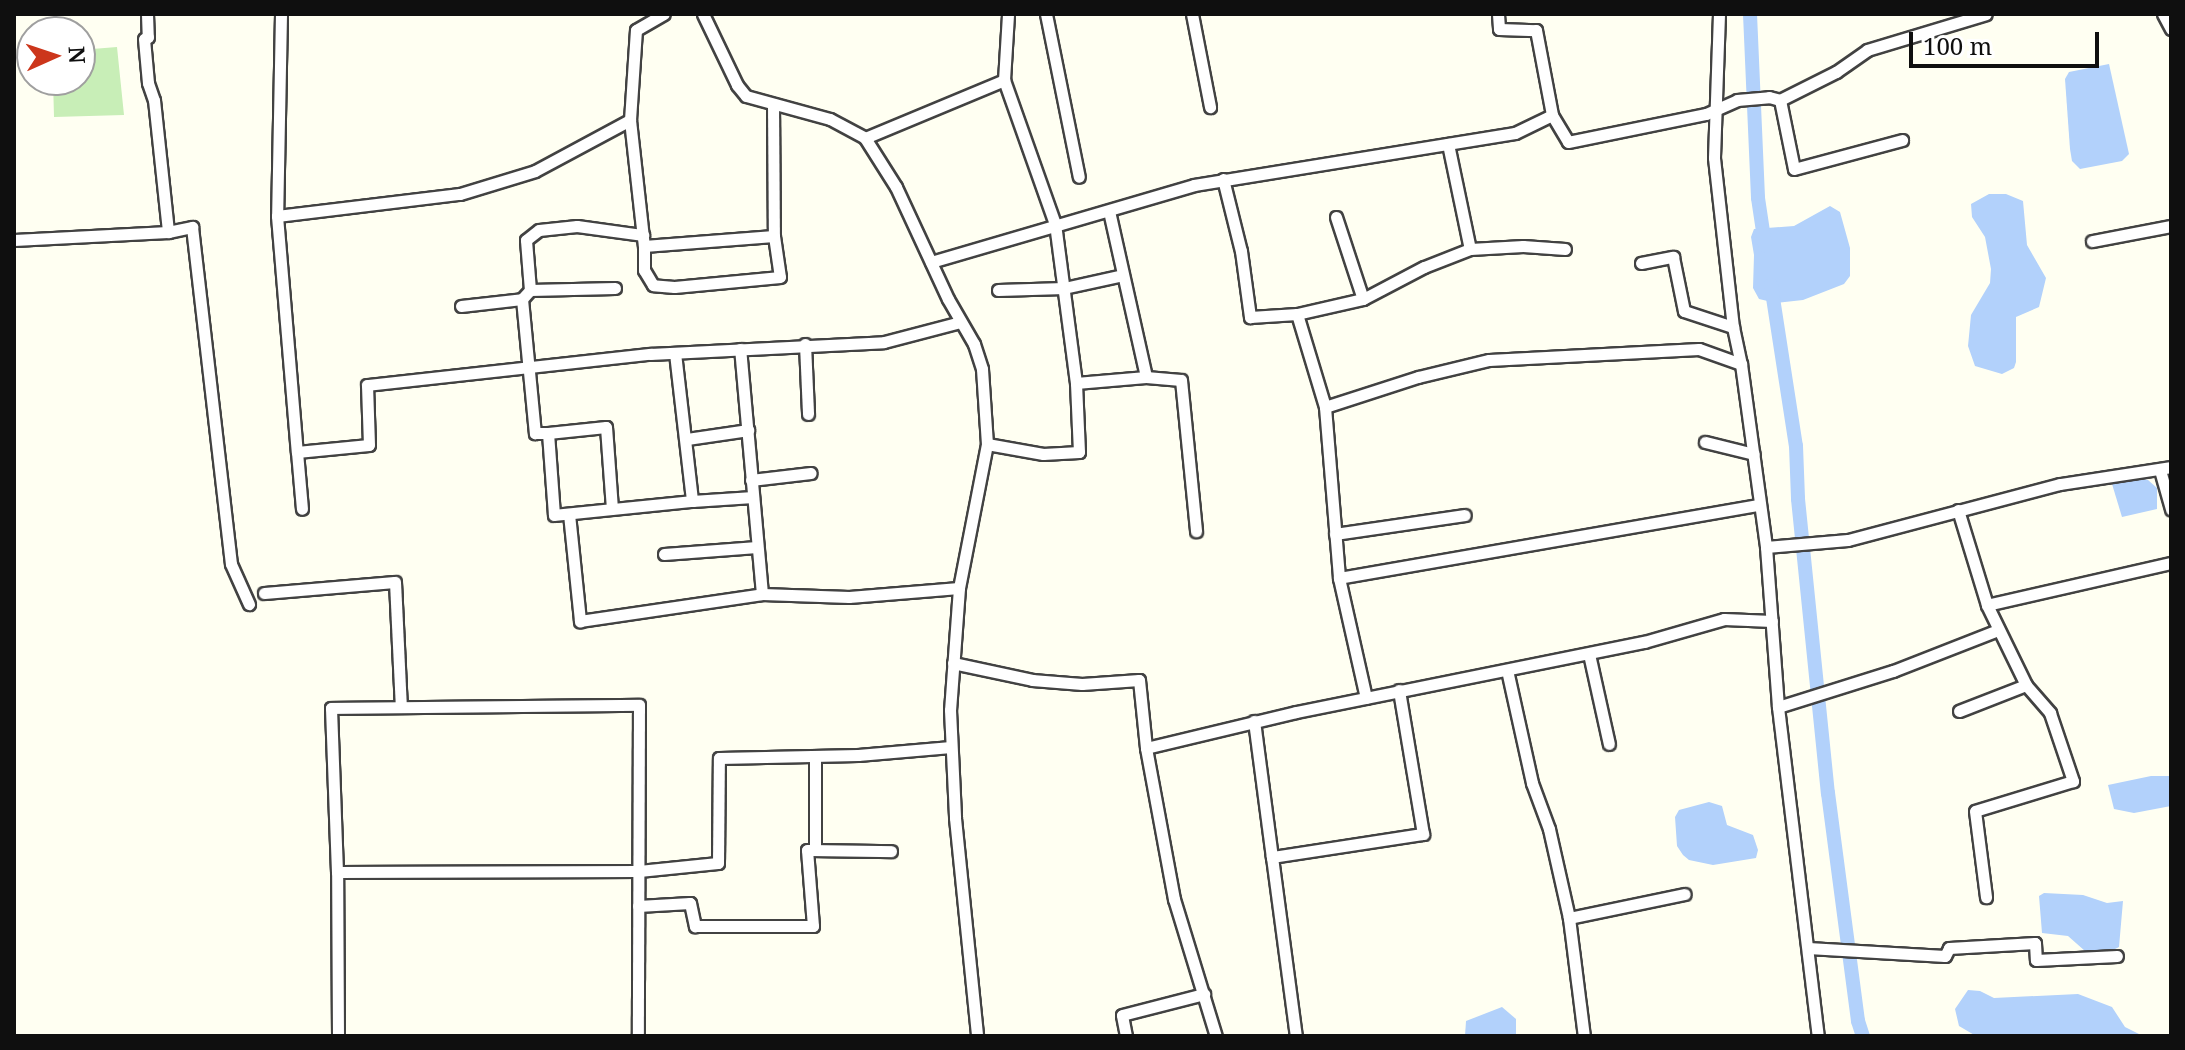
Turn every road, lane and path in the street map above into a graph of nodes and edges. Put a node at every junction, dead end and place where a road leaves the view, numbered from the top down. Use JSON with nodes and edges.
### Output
{"nodes":[{"id":1,"x":147,"y":14,"type":"edge"},
{"id":2,"x":281,"y":14,"type":"edge"},
{"id":3,"x":664,"y":14,"type":"edge"},
{"id":4,"x":703,"y":14,"type":"edge"},
{"id":5,"x":1008,"y":14,"type":"edge"},
{"id":6,"x":1046,"y":14,"type":"edge"},
{"id":7,"x":1192,"y":14,"type":"edge"},
{"id":8,"x":1498,"y":14,"type":"edge"},
{"id":9,"x":1719,"y":14,"type":"edge"},
{"id":10,"x":1986,"y":14,"type":"edge"},
{"id":11,"x":2163,"y":14,"type":"edge"},
{"id":12,"x":2171,"y":29,"type":"edge"},
{"id":13,"x":1004,"y":80,"type":"junction"},
{"id":14,"x":1774,"y":98,"type":"junction"},
{"id":15,"x":773,"y":104,"type":"junction"},
{"id":16,"x":1210,"y":107,"type":"dead end"},
{"id":17,"x":1714,"y":108,"type":"junction"},
{"id":18,"x":1552,"y":115,"type":"junction"},
{"id":19,"x":630,"y":120,"type":"junction"},
{"id":20,"x":865,"y":138,"type":"junction"},
{"id":21,"x":1902,"y":140,"type":"dead end"},
{"id":22,"x":1448,"y":144,"type":"junction"},
{"id":23,"x":1079,"y":177,"type":"dead end"},
{"id":24,"x":1223,"y":179,"type":"junction"},
{"id":25,"x":1109,"y":211,"type":"junction"},
{"id":26,"x":277,"y":216,"type":"junction"},
{"id":27,"x":1336,"y":217,"type":"dead end"},
{"id":28,"x":1055,"y":224,"type":"junction"},
{"id":29,"x":2171,"y":226,"type":"edge"},
{"id":30,"x":168,"y":232,"type":"junction"},
{"id":31,"x":774,"y":236,"type":"junction"},
{"id":32,"x":14,"y":240,"type":"edge"},
{"id":33,"x":644,"y":240,"type":"junction"},
{"id":34,"x":2092,"y":241,"type":"dead end"},
{"id":35,"x":1470,"y":249,"type":"junction"},
{"id":36,"x":1565,"y":249,"type":"dead end"},
{"id":37,"x":931,"y":262,"type":"junction"},
{"id":38,"x":1641,"y":263,"type":"dead end"},
{"id":39,"x":1123,"y":275,"type":"junction"},
{"id":40,"x":615,"y":288,"type":"dead end"},
{"id":41,"x":1064,"y":288,"type":"junction"},
{"id":42,"x":998,"y":290,"type":"dead end"},
{"id":43,"x":526,"y":294,"type":"junction"},
{"id":44,"x":1363,"y":299,"type":"junction"},
{"id":45,"x":461,"y":306,"type":"dead end"},
{"id":46,"x":1297,"y":314,"type":"junction"},
{"id":47,"x":960,"y":322,"type":"junction"},
{"id":48,"x":1733,"y":327,"type":"junction"},
{"id":49,"x":805,"y":344,"type":"junction"},
{"id":50,"x":740,"y":349,"type":"junction"},
{"id":51,"x":675,"y":353,"type":"junction"},
{"id":52,"x":1741,"y":364,"type":"junction"},
{"id":53,"x":526,"y":367,"type":"junction"},
{"id":54,"x":1146,"y":377,"type":"junction"},
{"id":55,"x":1076,"y":383,"type":"junction"},
{"id":56,"x":1325,"y":407,"type":"junction"},
{"id":57,"x":808,"y":414,"type":"dead end"},
{"id":58,"x":748,"y":430,"type":"junction"},
{"id":59,"x":548,"y":433,"type":"junction"},
{"id":60,"x":687,"y":439,"type":"junction"},
{"id":61,"x":1705,"y":442,"type":"dead end"},
{"id":62,"x":987,"y":444,"type":"junction"},
{"id":63,"x":297,"y":452,"type":"junction"},
{"id":64,"x":1754,"y":454,"type":"junction"},
{"id":65,"x":2166,"y":468,"type":"edge"},
{"id":66,"x":811,"y":473,"type":"dead end"},
{"id":67,"x":751,"y":480,"type":"junction"},
{"id":68,"x":753,"y":497,"type":"junction"},
{"id":69,"x":692,"y":501,"type":"junction"},
{"id":70,"x":1759,"y":505,"type":"junction"},
{"id":71,"x":302,"y":509,"type":"dead end"},
{"id":72,"x":612,"y":509,"type":"junction"},
{"id":73,"x":2171,"y":509,"type":"edge"},
{"id":74,"x":1958,"y":510,"type":"junction"},
{"id":75,"x":569,"y":514,"type":"junction"},
{"id":76,"x":1465,"y":515,"type":"dead end"},
{"id":77,"x":1196,"y":531,"type":"dead end"},
{"id":78,"x":1335,"y":534,"type":"junction"},
{"id":79,"x":757,"y":547,"type":"junction"},
{"id":80,"x":1766,"y":547,"type":"junction"},
{"id":81,"x":664,"y":554,"type":"dead end"},
{"id":82,"x":2171,"y":563,"type":"edge"},
{"id":83,"x":1339,"y":578,"type":"junction"},
{"id":84,"x":959,"y":588,"type":"junction"},
{"id":85,"x":264,"y":593,"type":"dead end"},
{"id":86,"x":762,"y":594,"type":"junction"},
{"id":87,"x":249,"y":604,"type":"dead end"},
{"id":88,"x":1987,"y":605,"type":"junction"},
{"id":89,"x":1772,"y":621,"type":"junction"},
{"id":90,"x":1998,"y":630,"type":"junction"},
{"id":91,"x":1589,"y":654,"type":"junction"},
{"id":92,"x":953,"y":663,"type":"junction"},
{"id":93,"x":1507,"y":670,"type":"junction"},
{"id":94,"x":2026,"y":685,"type":"junction"},
{"id":95,"x":1399,"y":690,"type":"junction"},
{"id":96,"x":1366,"y":698,"type":"junction"},
{"id":97,"x":401,"y":707,"type":"junction"},
{"id":98,"x":1778,"y":707,"type":"junction"},
{"id":99,"x":1959,"y":711,"type":"dead end"},
{"id":100,"x":1254,"y":721,"type":"junction"},
{"id":101,"x":1609,"y":744,"type":"dead end"},
{"id":102,"x":951,"y":747,"type":"junction"},
{"id":103,"x":1146,"y":748,"type":"junction"},
{"id":104,"x":815,"y":757,"type":"junction"},
{"id":105,"x":815,"y":850,"type":"junction"},
{"id":106,"x":891,"y":851,"type":"dead end"},
{"id":107,"x":1272,"y":857,"type":"junction"},
{"id":108,"x":639,"y":871,"type":"junction"},
{"id":109,"x":337,"y":872,"type":"junction"},
{"id":110,"x":1685,"y":894,"type":"dead end"},
{"id":111,"x":1986,"y":897,"type":"dead end"},
{"id":112,"x":638,"y":906,"type":"junction"},
{"id":113,"x":1569,"y":918,"type":"junction"},
{"id":114,"x":1808,"y":948,"type":"junction"},
{"id":115,"x":2117,"y":956,"type":"dead end"},
{"id":116,"x":1204,"y":994,"type":"junction"},
{"id":117,"x":338,"y":1036,"type":"edge"},
{"id":118,"x":638,"y":1036,"type":"edge"},
{"id":119,"x":977,"y":1036,"type":"edge"},
{"id":120,"x":1126,"y":1036,"type":"edge"},
{"id":121,"x":1216,"y":1036,"type":"edge"},
{"id":122,"x":1296,"y":1036,"type":"edge"},
{"id":123,"x":1584,"y":1036,"type":"edge"},
{"id":124,"x":1818,"y":1036,"type":"edge"}],
"edges":[{"from":1,"to":30,"type":"street"},
{"from":2,"to":26,"type":"street"},
{"from":3,"to":19,"type":"street"},
{"from":4,"to":15,"type":"street"},
{"from":5,"to":13,"type":"street"},
{"from":6,"to":23,"type":"street"},
{"from":7,"to":16,"type":"street"},
{"from":8,"to":18,"type":"street"},
{"from":9,"to":17,"type":"street"},
{"from":10,"to":14,"type":"street"},
{"from":11,"to":12,"type":"street"},
{"from":13,"to":20,"type":"street"},
{"from":13,"to":28,"type":"street"},
{"from":14,"to":17,"type":"street"},
{"from":14,"to":21,"type":"street"},
{"from":15,"to":20,"type":"street"},
{"from":15,"to":31,"type":"street"},
{"from":17,"to":18,"type":"street"},
{"from":17,"to":48,"type":"street"},
{"from":18,"to":22,"type":"street"},
{"from":19,"to":26,"type":"street"},
{"from":19,"to":33,"type":"street"},
{"from":20,"to":37,"type":"street"},
{"from":22,"to":24,"type":"street"},
{"from":22,"to":35,"type":"street"},
{"from":24,"to":25,"type":"street"},
{"from":24,"to":46,"type":"street"},
{"from":25,"to":28,"type":"street"},
{"from":25,"to":39,"type":"street"},
{"from":26,"to":63,"type":"street"},
{"from":27,"to":44,"type":"street"},
{"from":28,"to":37,"type":"street"},
{"from":28,"to":41,"type":"street"},
{"from":29,"to":34,"type":"street"},
{"from":30,"to":32,"type":"street"},
{"from":30,"to":87,"type":"street"},
{"from":31,"to":33,"type":"street"},
{"from":31,"to":33,"type":"street"},
{"from":33,"to":43,"type":"street"},
{"from":35,"to":36,"type":"street"},
{"from":35,"to":44,"type":"street"},
{"from":37,"to":47,"type":"street"},
{"from":38,"to":48,"type":"street"},
{"from":39,"to":41,"type":"street"},
{"from":39,"to":54,"type":"street"},
{"from":40,"to":43,"type":"street"},
{"from":41,"to":42,"type":"street"},
{"from":41,"to":55,"type":"street"},
{"from":43,"to":45,"type":"street"},
{"from":43,"to":53,"type":"street"},
{"from":44,"to":46,"type":"street"},
{"from":46,"to":56,"type":"street"},
{"from":47,"to":49,"type":"street"},
{"from":47,"to":62,"type":"street"},
{"from":48,"to":52,"type":"street"},
{"from":49,"to":50,"type":"street"},
{"from":49,"to":57,"type":"street"},
{"from":50,"to":51,"type":"street"},
{"from":50,"to":58,"type":"street"},
{"from":51,"to":53,"type":"street"},
{"from":51,"to":60,"type":"street"},
{"from":52,"to":56,"type":"street"},
{"from":52,"to":64,"type":"street"},
{"from":53,"to":59,"type":"street"},
{"from":53,"to":63,"type":"street"},
{"from":54,"to":55,"type":"street"},
{"from":54,"to":77,"type":"street"},
{"from":55,"to":62,"type":"street"},
{"from":56,"to":78,"type":"street"},
{"from":58,"to":60,"type":"street"},
{"from":58,"to":67,"type":"street"},
{"from":59,"to":72,"type":"street"},
{"from":59,"to":75,"type":"street"},
{"from":60,"to":69,"type":"street"},
{"from":61,"to":64,"type":"street"},
{"from":62,"to":84,"type":"street"},
{"from":63,"to":71,"type":"street"},
{"from":64,"to":70,"type":"street"},
{"from":65,"to":73,"type":"street"},
{"from":65,"to":74,"type":"street"},
{"from":66,"to":67,"type":"street"},
{"from":67,"to":68,"type":"street"},
{"from":68,"to":69,"type":"street"},
{"from":68,"to":79,"type":"street"},
{"from":69,"to":72,"type":"street"},
{"from":70,"to":80,"type":"street"},
{"from":70,"to":83,"type":"street"},
{"from":72,"to":75,"type":"street"},
{"from":74,"to":80,"type":"street"},
{"from":74,"to":88,"type":"street"},
{"from":75,"to":86,"type":"street"},
{"from":76,"to":78,"type":"street"},
{"from":78,"to":83,"type":"street"},
{"from":79,"to":81,"type":"street"},
{"from":79,"to":86,"type":"street"},
{"from":80,"to":89,"type":"street"},
{"from":82,"to":88,"type":"street"},
{"from":83,"to":96,"type":"street"},
{"from":84,"to":86,"type":"street"},
{"from":84,"to":92,"type":"street"},
{"from":85,"to":97,"type":"street"},
{"from":88,"to":90,"type":"street"},
{"from":89,"to":91,"type":"street"},
{"from":89,"to":98,"type":"street"},
{"from":90,"to":94,"type":"street"},
{"from":90,"to":98,"type":"street"},
{"from":91,"to":93,"type":"street"},
{"from":91,"to":101,"type":"street"},
{"from":92,"to":102,"type":"street"},
{"from":92,"to":103,"type":"street"},
{"from":93,"to":95,"type":"street"},
{"from":93,"to":113,"type":"street"},
{"from":94,"to":99,"type":"street"},
{"from":94,"to":111,"type":"street"},
{"from":95,"to":96,"type":"street"},
{"from":95,"to":107,"type":"street"},
{"from":96,"to":100,"type":"street"},
{"from":97,"to":108,"type":"street"},
{"from":97,"to":109,"type":"street"},
{"from":98,"to":114,"type":"street"},
{"from":100,"to":103,"type":"street"},
{"from":100,"to":107,"type":"street"},
{"from":102,"to":104,"type":"street"},
{"from":102,"to":119,"type":"street"},
{"from":103,"to":116,"type":"street"},
{"from":104,"to":105,"type":"street"},
{"from":104,"to":108,"type":"street"},
{"from":105,"to":106,"type":"street"},
{"from":105,"to":112,"type":"street"},
{"from":107,"to":122,"type":"street"},
{"from":108,"to":109,"type":"street"},
{"from":108,"to":112,"type":"street"},
{"from":109,"to":117,"type":"street"},
{"from":110,"to":113,"type":"street"},
{"from":112,"to":118,"type":"street"},
{"from":113,"to":123,"type":"street"},
{"from":114,"to":115,"type":"street"},
{"from":114,"to":124,"type":"street"},
{"from":116,"to":120,"type":"street"},
{"from":116,"to":121,"type":"street"}]}
